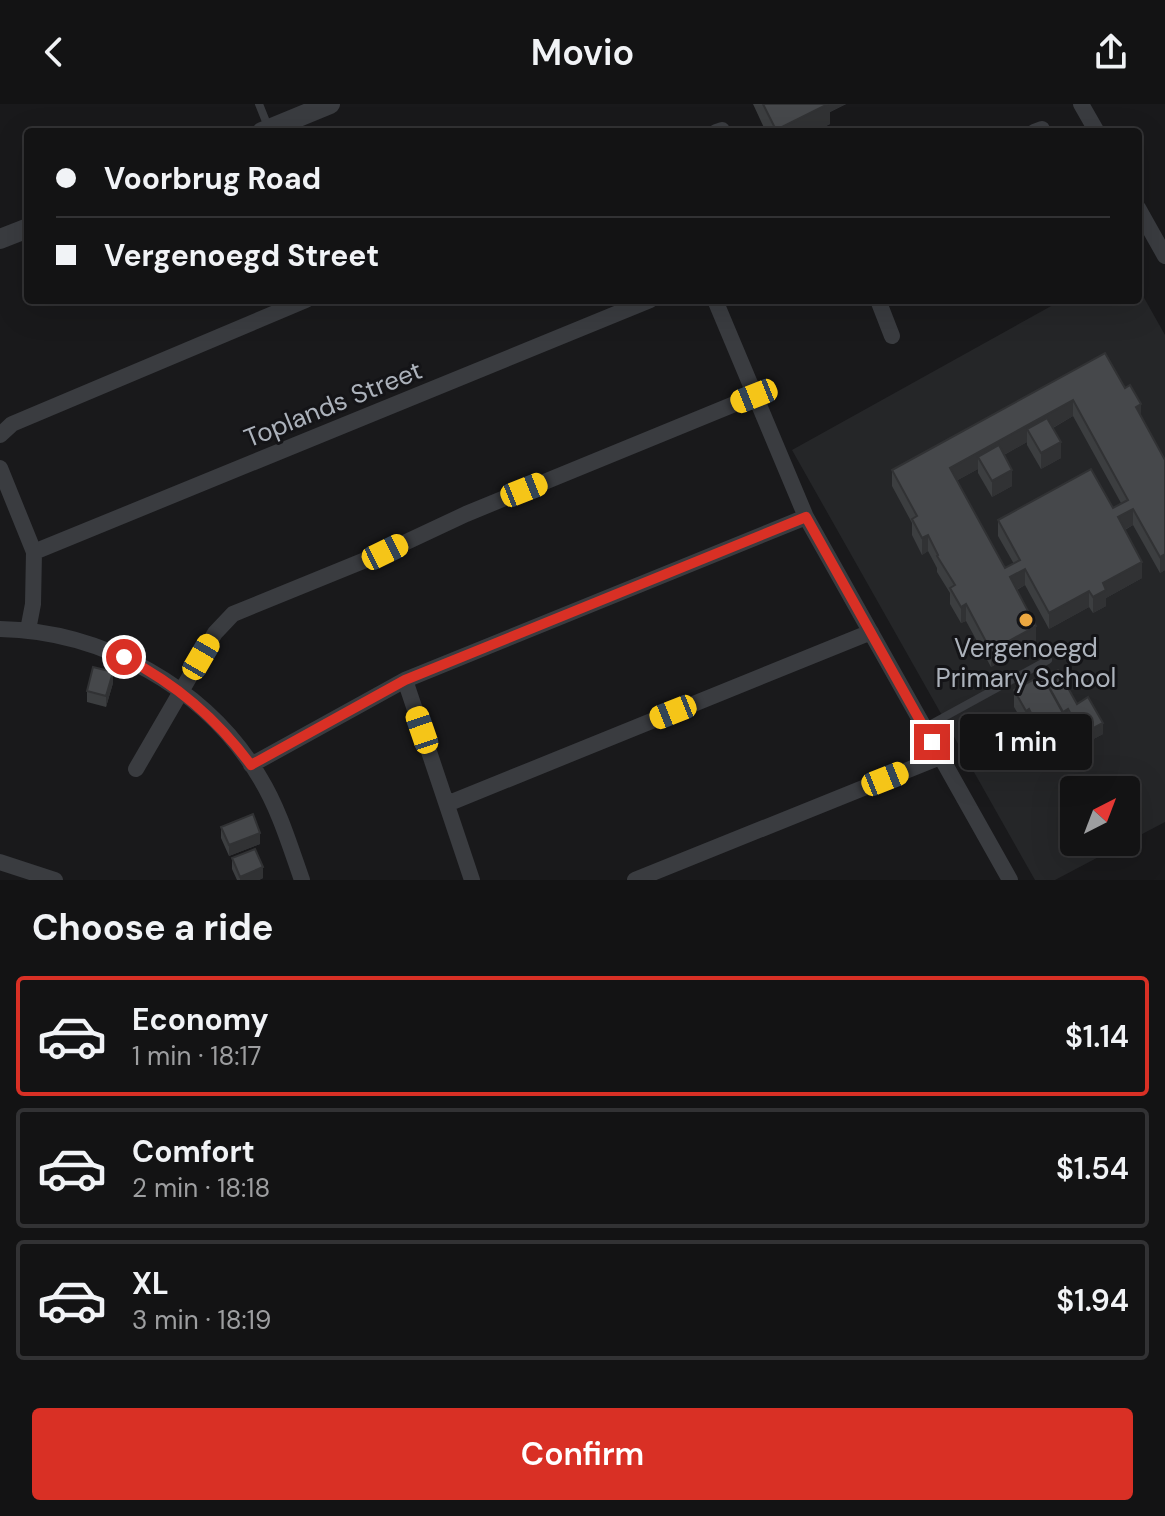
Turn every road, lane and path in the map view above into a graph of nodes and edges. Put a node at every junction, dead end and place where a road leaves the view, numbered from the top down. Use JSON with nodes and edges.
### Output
{"nodes":[{"id":1,"x":259,"y":104,"type":"edge"},
{"id":2,"x":330,"y":104,"type":"edge"},
{"id":3,"x":1081,"y":104,"type":"edge"},
{"id":4,"x":265,"y":128,"type":"edge"},
{"id":5,"x":271,"y":128,"type":"edge"},
{"id":6,"x":1095,"y":128,"type":"edge"},
{"id":7,"x":1142,"y":215,"type":"edge"},
{"id":8,"x":24,"y":230,"type":"edge"},
{"id":9,"x":0,"y":239,"type":"edge"},
{"id":10,"x":1165,"y":256,"type":"edge"},
{"id":11,"x":297,"y":304,"type":"edge"},
{"id":12,"x":640,"y":304,"type":"edge"},
{"id":13,"x":717,"y":304,"type":"edge"},
{"id":14,"x":880,"y":304,"type":"edge"},
{"id":15,"x":892,"y":336,"type":"dead end"},
{"id":16,"x":754,"y":396,"type":"junction"},
{"id":17,"x":0,"y":435,"type":"edge"},
{"id":18,"x":0,"y":468,"type":"edge"},
{"id":19,"x":806,"y":517,"type":"junction"},
{"id":20,"x":34,"y":552,"type":"junction"},
{"id":21,"x":0,"y":629,"type":"edge"},
{"id":22,"x":28,"y":630,"type":"junction"},
{"id":23,"x":871,"y":632,"type":"junction"},
{"id":24,"x":1048,"y":660,"type":"dead end"},
{"id":25,"x":405,"y":680,"type":"junction"},
{"id":26,"x":181,"y":691,"type":"junction"},
{"id":27,"x":924,"y":728,"type":"junction"},
{"id":28,"x":940,"y":757,"type":"junction"},
{"id":29,"x":251,"y":765,"type":"junction"},
{"id":30,"x":136,"y":769,"type":"dead end"},
{"id":31,"x":447,"y":804,"type":"junction"},
{"id":32,"x":0,"y":862,"type":"edge"},
{"id":33,"x":55,"y":880,"type":"edge"},
{"id":34,"x":302,"y":880,"type":"edge"},
{"id":35,"x":472,"y":880,"type":"edge"},
{"id":36,"x":635,"y":880,"type":"edge"},
{"id":37,"x":1010,"y":880,"type":"edge"}],
"edges":[{"from":1,"to":4,"type":"lane"},
{"from":2,"to":5,"type":"street"},
{"from":3,"to":6,"type":"street"},
{"from":7,"to":10,"type":"street"},
{"from":8,"to":9,"type":"street"},
{"from":11,"to":17,"type":"street"},
{"from":12,"to":20,"type":"street","name":"Toplands Street"},
{"from":13,"to":16,"type":"street"},
{"from":14,"to":15,"type":"street"},
{"from":16,"to":19,"type":"street"},
{"from":16,"to":26,"type":"street"},
{"from":18,"to":20,"type":"street"},
{"from":19,"to":23,"type":"street"},
{"from":19,"to":25,"type":"street"},
{"from":20,"to":22,"type":"street"},
{"from":21,"to":22,"type":"street"},
{"from":22,"to":26,"type":"street"},
{"from":23,"to":27,"type":"street"},
{"from":23,"to":31,"type":"street"},
{"from":24,"to":27,"type":"lane"},
{"from":25,"to":29,"type":"street"},
{"from":25,"to":31,"type":"street"},
{"from":26,"to":29,"type":"street"},
{"from":26,"to":30,"type":"street"},
{"from":27,"to":28,"type":"street"},
{"from":28,"to":36,"type":"street"},
{"from":28,"to":37,"type":"street"},
{"from":29,"to":34,"type":"street"},
{"from":31,"to":35,"type":"street"},
{"from":32,"to":33,"type":"street"}]}
